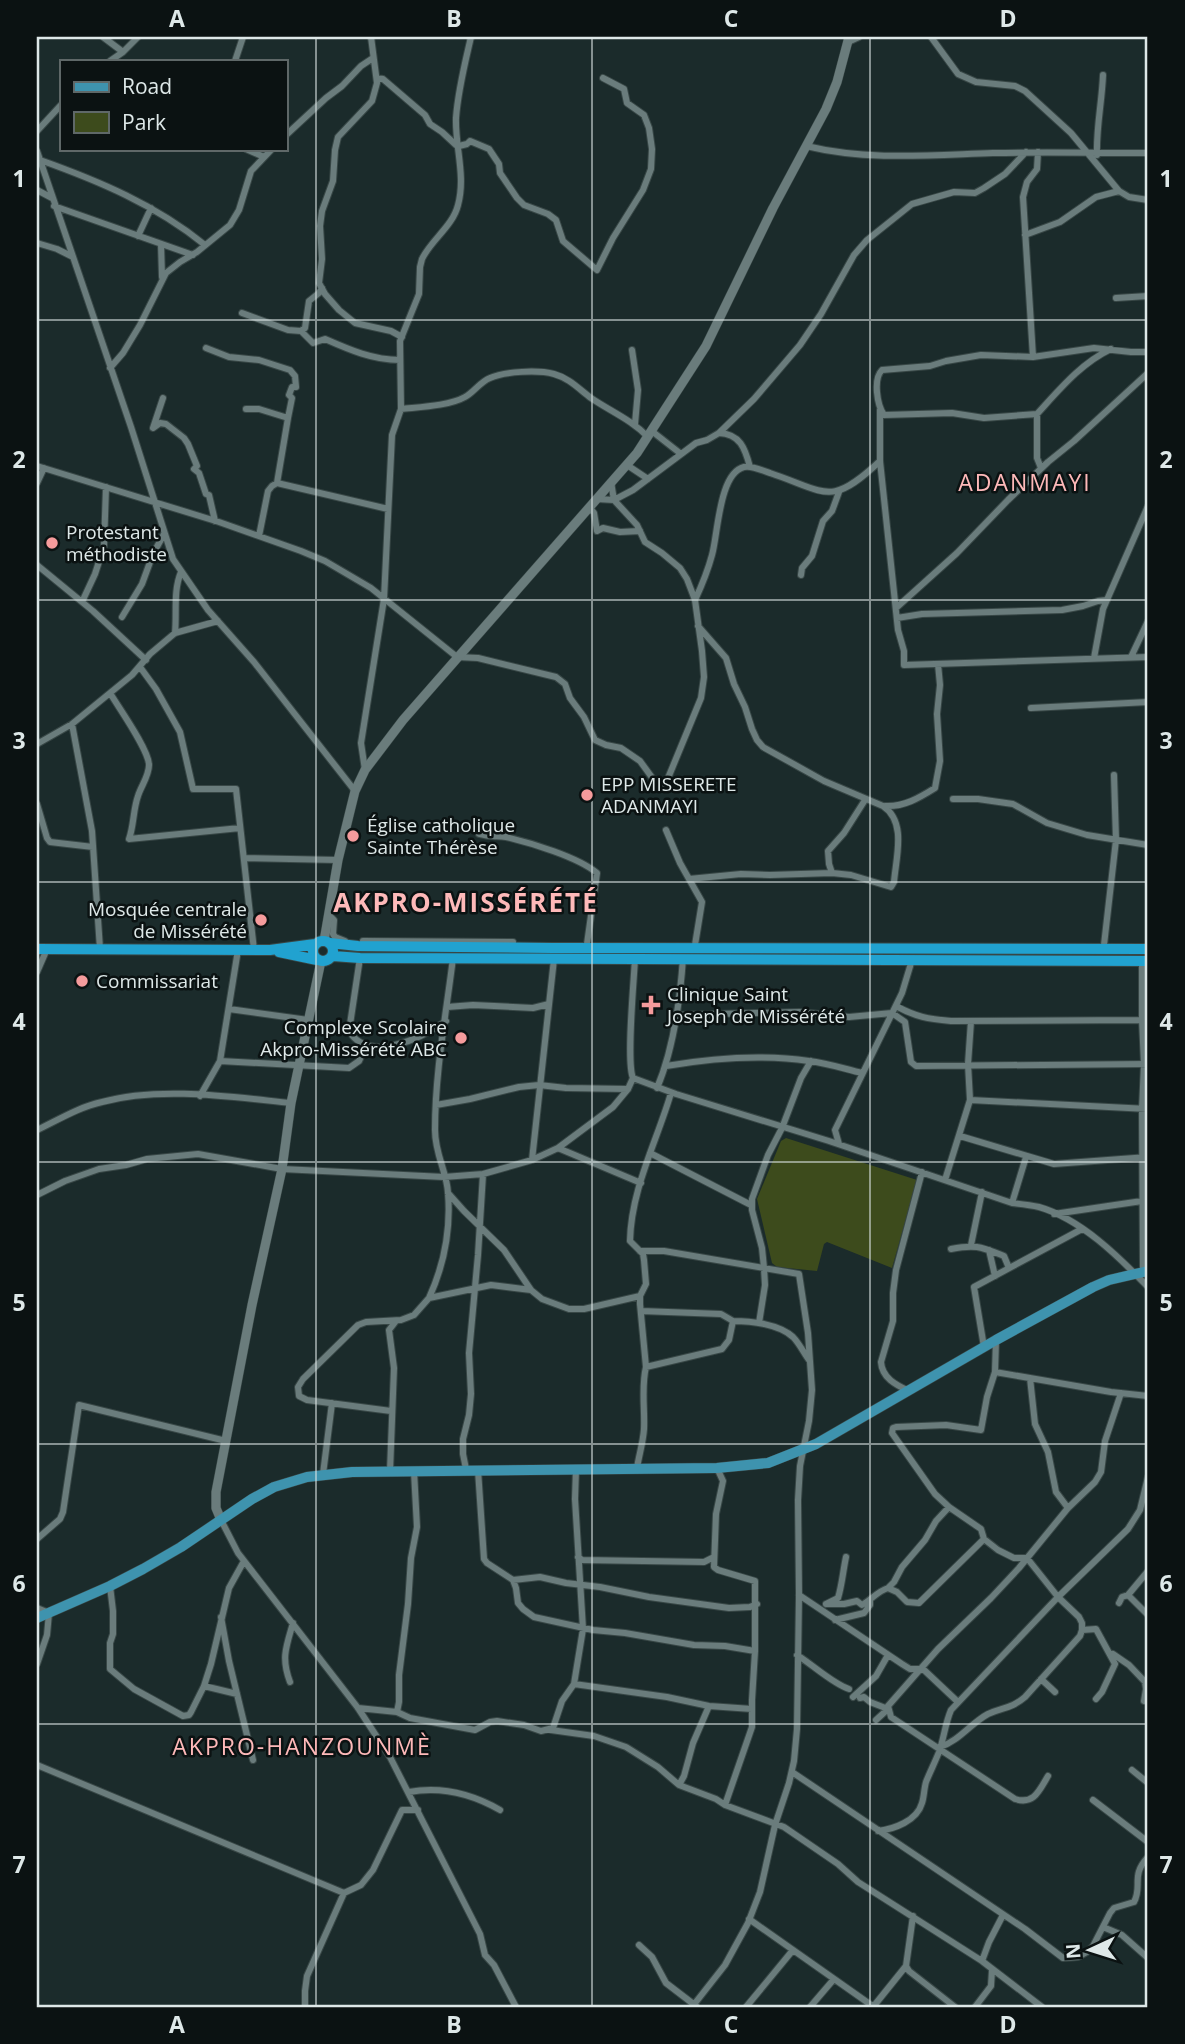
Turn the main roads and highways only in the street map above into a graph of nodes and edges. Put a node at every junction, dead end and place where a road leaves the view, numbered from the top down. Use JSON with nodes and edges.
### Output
{"nodes":[{"id":1,"x":848,"y":39,"type":"edge"},
{"id":2,"x":323,"y":943,"type":"junction"},
{"id":3,"x":1148,"y":947,"type":"edge"},
{"id":4,"x":42,"y":949,"type":"edge"},
{"id":5,"x":270,"y":950,"type":"junction"},
{"id":6,"x":601,"y":953,"type":"junction"},
{"id":7,"x":332,"y":956,"type":"junction"},
{"id":8,"x":319,"y":961,"type":"junction"},
{"id":9,"x":1145,"y":961,"type":"edge"},
{"id":10,"x":1142,"y":1273,"type":"edge"},
{"id":11,"x":221,"y":1520,"type":"junction"},
{"id":12,"x":37,"y":1618,"type":"edge"}],
"edges":[{"from":1,"to":2,"type":"main road"},
{"from":2,"to":5,"type":"highway"},
{"from":2,"to":6,"type":"highway"},
{"from":2,"to":7,"type":"highway"},
{"from":2,"to":8,"type":"highway"},
{"from":3,"to":6,"type":"highway"},
{"from":4,"to":5,"type":"highway"},
{"from":5,"to":8,"type":"highway"},
{"from":6,"to":7,"type":"highway"},
{"from":6,"to":9,"type":"highway"},
{"from":7,"to":8,"type":"highway"},
{"from":8,"to":11,"type":"main road"},
{"from":10,"to":11,"type":"main road"},
{"from":11,"to":12,"type":"main road"}]}
